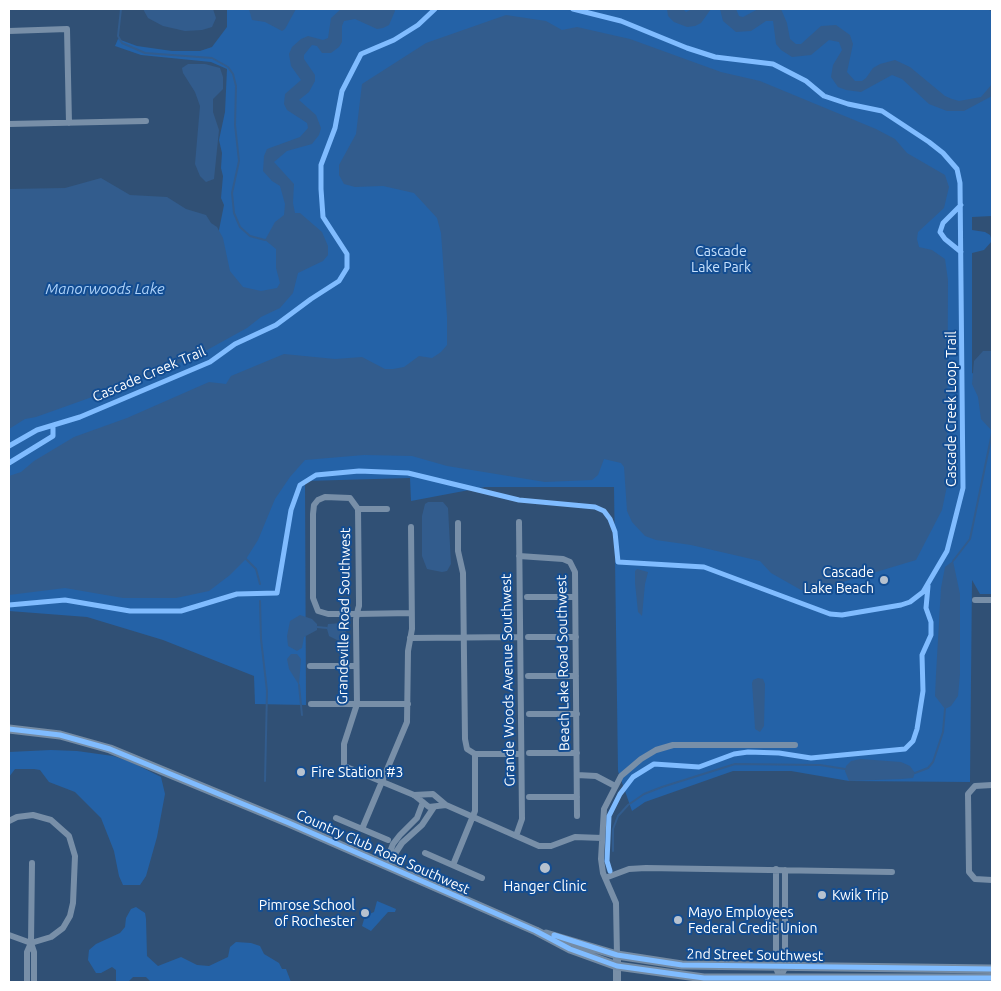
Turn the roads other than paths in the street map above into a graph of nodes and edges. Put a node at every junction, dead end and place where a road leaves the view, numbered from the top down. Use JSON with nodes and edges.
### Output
{"nodes":[{"id":1,"x":9,"y":31,"type":"edge"},
{"id":2,"x":146,"y":121,"type":"dead end"},
{"id":3,"x":69,"y":123,"type":"junction"},
{"id":4,"x":9,"y":124,"type":"edge"},
{"id":5,"x":358,"y":509,"type":"junction"},
{"id":6,"x":387,"y":509,"type":"dead end"},
{"id":7,"x":519,"y":522,"type":"dead end"},
{"id":8,"x":458,"y":523,"type":"dead end"},
{"id":9,"x":411,"y":527,"type":"dead end"},
{"id":10,"x":519,"y":556,"type":"junction"},
{"id":11,"x":575,"y":597,"type":"junction"},
{"id":12,"x":528,"y":598,"type":"dead end"},
{"id":13,"x":976,"y":600,"type":"dead end"},
{"id":14,"x":992,"y":600,"type":"edge"},
{"id":15,"x":357,"y":614,"type":"junction"},
{"id":16,"x":411,"y":614,"type":"junction"},
{"id":17,"x":519,"y":637,"type":"junction"},
{"id":18,"x":528,"y":637,"type":"dead end"},
{"id":19,"x":576,"y":637,"type":"junction"},
{"id":20,"x":410,"y":638,"type":"junction"},
{"id":21,"x":464,"y":638,"type":"junction"},
{"id":22,"x":310,"y":666,"type":"dead end"},
{"id":23,"x":356,"y":666,"type":"junction"},
{"id":24,"x":528,"y":676,"type":"dead end"},
{"id":25,"x":576,"y":676,"type":"junction"},
{"id":26,"x":311,"y":704,"type":"dead end"},
{"id":27,"x":357,"y":704,"type":"junction"},
{"id":28,"x":408,"y":704,"type":"junction"},
{"id":29,"x":529,"y":714,"type":"dead end"},
{"id":30,"x":576,"y":714,"type":"junction"},
{"id":31,"x":9,"y":729,"type":"edge"},
{"id":32,"x":796,"y":745,"type":"dead end"},
{"id":33,"x":529,"y":753,"type":"dead end"},
{"id":34,"x":577,"y":753,"type":"junction"},
{"id":35,"x":475,"y":754,"type":"junction"},
{"id":36,"x":521,"y":754,"type":"junction"},
{"id":37,"x":577,"y":775,"type":"junction"},
{"id":38,"x":382,"y":781,"type":"junction"},
{"id":39,"x":992,"y":785,"type":"edge"},
{"id":40,"x":615,"y":786,"type":"junction"},
{"id":41,"x":428,"y":794,"type":"junction"},
{"id":42,"x":414,"y":795,"type":"junction"},
{"id":43,"x":436,"y":796,"type":"junction"},
{"id":44,"x":529,"y":797,"type":"dead end"},
{"id":45,"x":577,"y":797,"type":"junction"},
{"id":46,"x":424,"y":802,"type":"junction"},
{"id":47,"x":434,"y":806,"type":"junction"},
{"id":48,"x":446,"y":806,"type":"junction"},
{"id":49,"x":577,"y":816,"type":"dead end"},
{"id":50,"x":474,"y":817,"type":"junction"},
{"id":51,"x":336,"y":818,"type":"dead end"},
{"id":52,"x":9,"y":821,"type":"edge"},
{"id":53,"x":362,"y":828,"type":"junction"},
{"id":54,"x":410,"y":831,"type":"junction"},
{"id":55,"x":516,"y":836,"type":"junction"},
{"id":56,"x":602,"y":838,"type":"junction"},
{"id":57,"x":388,"y":840,"type":"dead end"},
{"id":58,"x":425,"y":852,"type":"dead end"},
{"id":59,"x":32,"y":863,"type":"dead end"},
{"id":60,"x":453,"y":865,"type":"junction"},
{"id":61,"x":388,"y":866,"type":"junction"},
{"id":62,"x":776,"y":869,"type":"junction"},
{"id":63,"x":785,"y":870,"type":"junction"},
{"id":64,"x":892,"y":872,"type":"dead end"},
{"id":65,"x":482,"y":878,"type":"dead end"},
{"id":66,"x":605,"y":878,"type":"junction"},
{"id":67,"x":992,"y":880,"type":"edge"},
{"id":68,"x":536,"y":931,"type":"junction"},
{"id":69,"x":9,"y":935,"type":"edge"},
{"id":70,"x":31,"y":944,"type":"junction"},
{"id":71,"x":617,"y":955,"type":"junction"},
{"id":72,"x":617,"y":966,"type":"junction"},
{"id":73,"x":781,"y":968,"type":"junction"},
{"id":74,"x":875,"y":968,"type":"junction"},
{"id":75,"x":992,"y":969,"type":"edge"},
{"id":76,"x":975,"y":977,"type":"edge"},
{"id":77,"x":780,"y":978,"type":"junction"},
{"id":78,"x":992,"y":978,"type":"edge"},
{"id":79,"x":875,"y":980,"type":"edge"},
{"id":80,"x":27,"y":982,"type":"edge"},
{"id":81,"x":34,"y":982,"type":"edge"},
{"id":82,"x":617,"y":982,"type":"edge"}],
"edges":[{"from":1,"to":3,"type":"street"},
{"from":2,"to":3,"type":"street"},
{"from":3,"to":4,"type":"street"},
{"from":5,"to":6,"type":"street"},
{"from":5,"to":15,"type":"street","name":"Grandeville Road Southwest"},
{"from":5,"to":15,"type":"street"},
{"from":7,"to":10,"type":"street","name":"Grande Woods Avenue Southwest"},
{"from":8,"to":21,"type":"street"},
{"from":9,"to":16,"type":"street"},
{"from":10,"to":11,"type":"street","name":"Beach Lake Road Southwest"},
{"from":10,"to":17,"type":"street","name":"Grande Woods Avenue Southwest"},
{"from":11,"to":12,"type":"street"},
{"from":11,"to":19,"type":"street","name":"Beach Lake Road Southwest"},
{"from":13,"to":14,"type":"street"},
{"from":15,"to":16,"type":"street"},
{"from":15,"to":23,"type":"street","name":"Grandeville Road Southwest"},
{"from":16,"to":20,"type":"street"},
{"from":17,"to":21,"type":"street"},
{"from":17,"to":36,"type":"street","name":"Grande Woods Avenue Southwest"},
{"from":18,"to":19,"type":"street"},
{"from":19,"to":25,"type":"street","name":"Beach Lake Road Southwest"},
{"from":20,"to":21,"type":"street"},
{"from":20,"to":28,"type":"street"},
{"from":21,"to":35,"type":"street"},
{"from":22,"to":23,"type":"street"},
{"from":23,"to":27,"type":"street","name":"Grandeville Road Southwest"},
{"from":24,"to":25,"type":"street"},
{"from":25,"to":30,"type":"street","name":"Beach Lake Road Southwest"},
{"from":26,"to":27,"type":"street"},
{"from":27,"to":28,"type":"street"},
{"from":27,"to":38,"type":"street","name":"Grandeville Road Southwest"},
{"from":28,"to":38,"type":"street"},
{"from":29,"to":30,"type":"street"},
{"from":30,"to":34,"type":"street","name":"Beach Lake Road Southwest"},
{"from":31,"to":61,"type":"main road","name":"Country Club Road Southwest"},
{"from":32,"to":40,"type":"street"},
{"from":33,"to":34,"type":"street"},
{"from":34,"to":37,"type":"street","name":"Beach Lake Road Southwest"},
{"from":35,"to":36,"type":"street"},
{"from":35,"to":50,"type":"street"},
{"from":36,"to":55,"type":"street","name":"Grande Woods Avenue Southwest"},
{"from":37,"to":40,"type":"street"},
{"from":37,"to":45,"type":"street","name":"Beach Lake Road Southwest"},
{"from":38,"to":42,"type":"street","name":"Grandeville Road Southwest"},
{"from":38,"to":53,"type":"street"},
{"from":39,"to":67,"type":"street"},
{"from":40,"to":56,"type":"street"},
{"from":41,"to":42,"type":"street","name":"Grandeville Road Southwest"},
{"from":41,"to":43,"type":"street","name":"Grandeville Road Southwest"},
{"from":41,"to":46,"type":"street"},
{"from":42,"to":46,"type":"street","name":"Grandeville Road Southwest"},
{"from":43,"to":47,"type":"street"},
{"from":43,"to":48,"type":"street","name":"Grandeville Road Southwest"},
{"from":44,"to":45,"type":"street"},
{"from":45,"to":49,"type":"street","name":"Beach Lake Road Southwest"},
{"from":46,"to":47,"type":"street","name":"Grandeville Road Southwest"},
{"from":46,"to":54,"type":"street"},
{"from":47,"to":48,"type":"street","name":"Grandeville Road Southwest"},
{"from":47,"to":54,"type":"street"},
{"from":48,"to":50,"type":"street","name":"Grandeville Road Southwest"},
{"from":50,"to":55,"type":"street","name":"Grandeville Road Southwest"},
{"from":50,"to":60,"type":"street"},
{"from":51,"to":53,"type":"street"},
{"from":52,"to":70,"type":"street"},
{"from":53,"to":57,"type":"street"},
{"from":54,"to":61,"type":"street"},
{"from":55,"to":56,"type":"street","name":"Grandeville Road Southwest"},
{"from":56,"to":66,"type":"street"},
{"from":58,"to":60,"type":"street"},
{"from":59,"to":70,"type":"street"},
{"from":60,"to":65,"type":"street"},
{"from":61,"to":68,"type":"main road","name":"Country Club Road Southwest"},
{"from":62,"to":63,"type":"street"},
{"from":62,"to":66,"type":"street"},
{"from":62,"to":73,"type":"street"},
{"from":63,"to":64,"type":"street"},
{"from":63,"to":73,"type":"street"},
{"from":66,"to":71,"type":"street"},
{"from":68,"to":71,"type":"main road","name":"2nd Street Southwest"},
{"from":68,"to":72,"type":"main road","name":"2nd Street Southwest"},
{"from":69,"to":70,"type":"street"},
{"from":70,"to":80,"type":"street"},
{"from":70,"to":81,"type":"street"},
{"from":71,"to":72,"type":"street"},
{"from":71,"to":73,"type":"main road","name":"2nd Street Southwest"},
{"from":72,"to":77,"type":"main road","name":"2nd Street Southwest"},
{"from":72,"to":82,"type":"street"},
{"from":73,"to":74,"type":"main road","name":"2nd Street Southwest"},
{"from":73,"to":77,"type":"street"},
{"from":74,"to":76,"type":"main road","name":"2nd Street Southwest"},
{"from":74,"to":79,"type":"street"},
{"from":75,"to":76,"type":"main road","name":"2nd Street Southwest"},
{"from":76,"to":78,"type":"main road","name":"2nd Street Southwest"},
{"from":76,"to":79,"type":"main road","name":"2nd Street Southwest"},
{"from":77,"to":79,"type":"main road","name":"2nd Street Southwest"}]}
